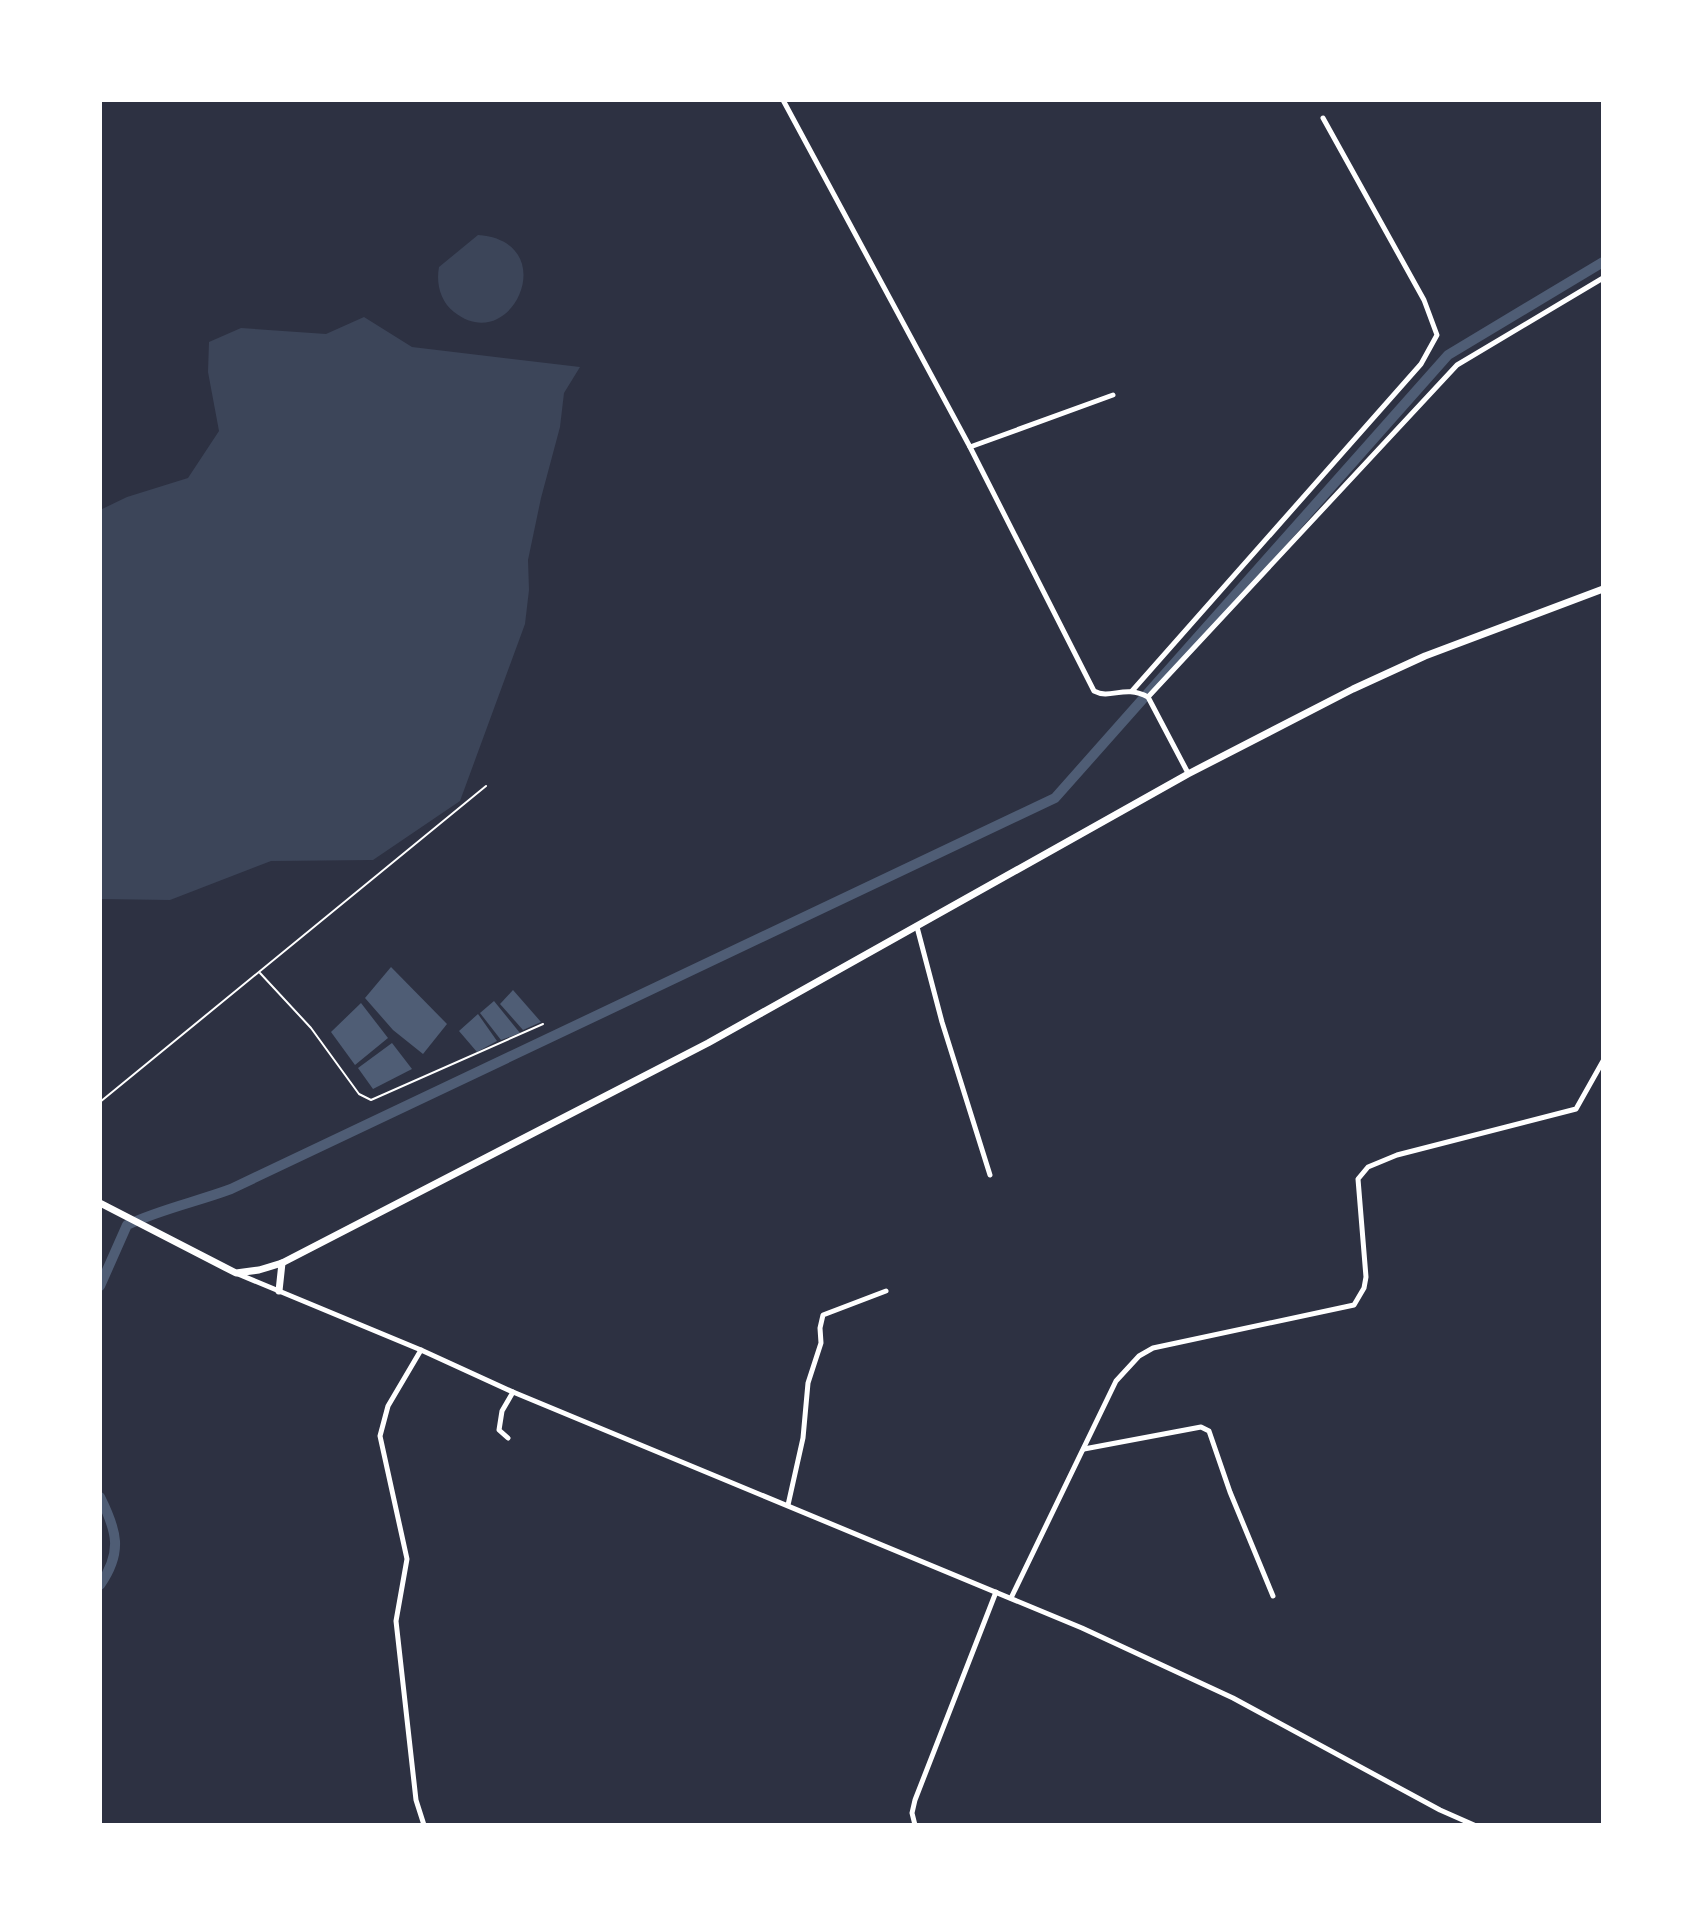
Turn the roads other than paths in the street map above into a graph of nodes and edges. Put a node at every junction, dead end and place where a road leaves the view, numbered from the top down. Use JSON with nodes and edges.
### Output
{"nodes":[{"id":1,"x":783,"y":100,"type":"edge"},
{"id":2,"x":1323,"y":118,"type":"dead end"},
{"id":3,"x":1603,"y":278,"type":"edge"},
{"id":4,"x":1113,"y":395,"type":"dead end"},
{"id":5,"x":970,"y":447,"type":"junction"},
{"id":6,"x":1603,"y":589,"type":"edge"},
{"id":7,"x":1132,"y":691,"type":"junction"},
{"id":8,"x":1146,"y":696,"type":"junction"},
{"id":9,"x":1188,"y":774,"type":"junction"},
{"id":10,"x":486,"y":786,"type":"dead end"},
{"id":11,"x":917,"y":927,"type":"junction"},
{"id":12,"x":259,"y":972,"type":"junction"},
{"id":13,"x":543,"y":1024,"type":"dead end"},
{"id":14,"x":1603,"y":1061,"type":"edge"},
{"id":15,"x":100,"y":1102,"type":"edge"},
{"id":16,"x":990,"y":1175,"type":"dead end"},
{"id":17,"x":100,"y":1203,"type":"edge"},
{"id":18,"x":282,"y":1263,"type":"junction"},
{"id":19,"x":236,"y":1273,"type":"junction"},
{"id":20,"x":279,"y":1291,"type":"junction"},
{"id":21,"x":886,"y":1291,"type":"dead end"},
{"id":22,"x":421,"y":1350,"type":"junction"},
{"id":23,"x":513,"y":1392,"type":"junction"},
{"id":24,"x":508,"y":1438,"type":"dead end"},
{"id":25,"x":1084,"y":1449,"type":"junction"},
{"id":26,"x":788,"y":1505,"type":"junction"},
{"id":27,"x":996,"y":1592,"type":"junction"},
{"id":28,"x":1273,"y":1596,"type":"dead end"},
{"id":29,"x":1011,"y":1598,"type":"junction"},
{"id":30,"x":424,"y":1825,"type":"edge"},
{"id":31,"x":915,"y":1825,"type":"edge"},
{"id":32,"x":1474,"y":1825,"type":"edge"}],
"edges":[{"from":1,"to":5,"type":"street"},
{"from":2,"to":7,"type":"street"},
{"from":3,"to":8,"type":"street"},
{"from":4,"to":5,"type":"street"},
{"from":5,"to":7,"type":"street"},
{"from":6,"to":9,"type":"main road"},
{"from":7,"to":8,"type":"street"},
{"from":8,"to":9,"type":"street"},
{"from":9,"to":11,"type":"main road"},
{"from":10,"to":12,"type":"lane"},
{"from":11,"to":16,"type":"street"},
{"from":11,"to":18,"type":"main road"},
{"from":12,"to":13,"type":"lane"},
{"from":12,"to":15,"type":"lane"},
{"from":14,"to":25,"type":"street"},
{"from":17,"to":19,"type":"main road"},
{"from":18,"to":19,"type":"main road"},
{"from":18,"to":20,"type":"main road"},
{"from":19,"to":20,"type":"street"},
{"from":20,"to":22,"type":"street"},
{"from":21,"to":26,"type":"street"},
{"from":22,"to":23,"type":"street"},
{"from":22,"to":30,"type":"street"},
{"from":23,"to":24,"type":"street"},
{"from":23,"to":26,"type":"street"},
{"from":25,"to":28,"type":"street"},
{"from":25,"to":29,"type":"street"},
{"from":26,"to":27,"type":"street"},
{"from":27,"to":29,"type":"street"},
{"from":27,"to":31,"type":"street"},
{"from":29,"to":32,"type":"street"}]}
